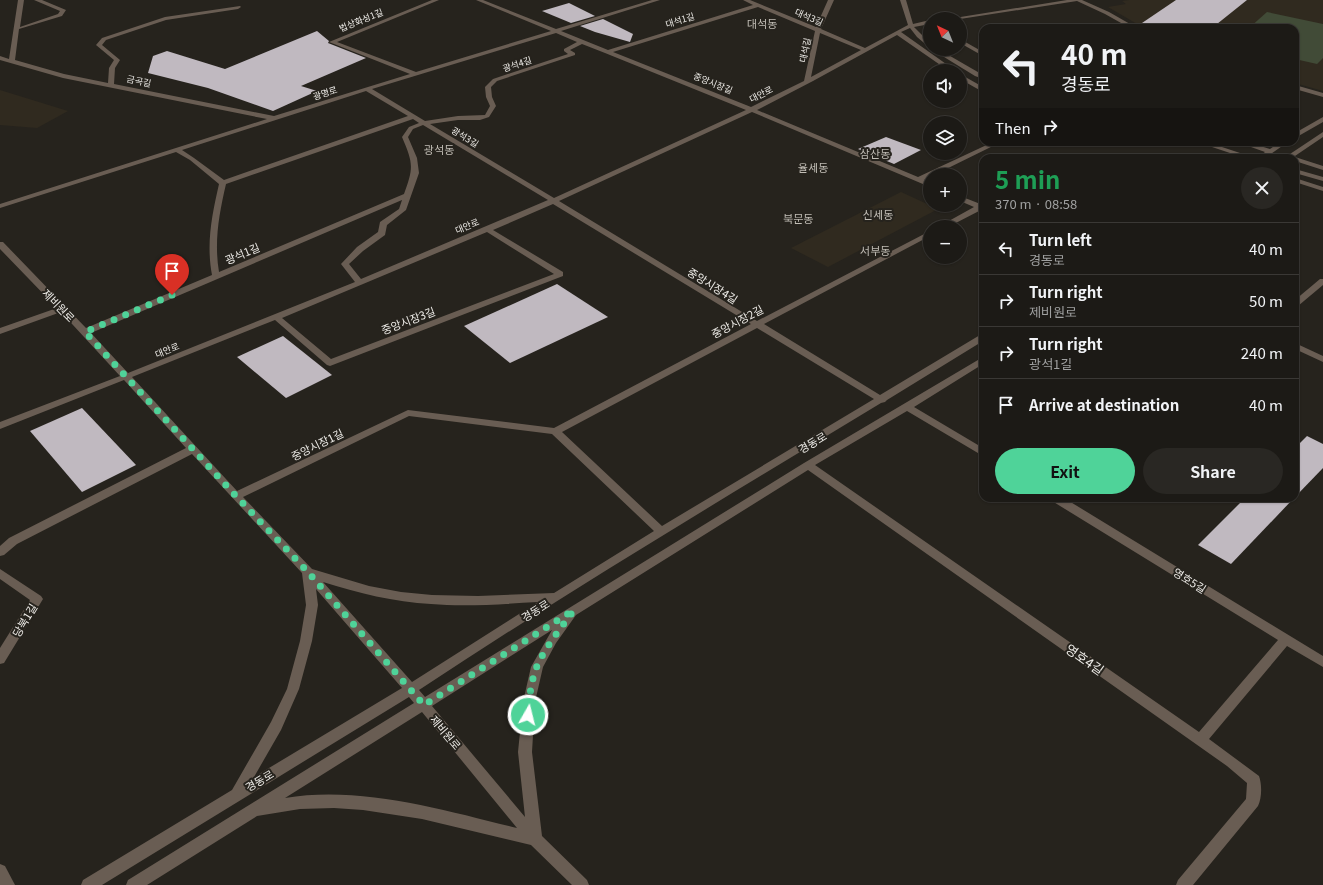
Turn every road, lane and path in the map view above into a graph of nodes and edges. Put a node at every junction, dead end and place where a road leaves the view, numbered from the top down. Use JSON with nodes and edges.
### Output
{"nodes":[{"id":1,"x":21,"y":0,"type":"edge"},
{"id":2,"x":37,"y":0,"type":"edge"},
{"id":3,"x":436,"y":0,"type":"edge"},
{"id":4,"x":479,"y":0,"type":"edge"},
{"id":5,"x":657,"y":0,"type":"edge"},
{"id":6,"x":746,"y":0,"type":"edge"},
{"id":7,"x":831,"y":0,"type":"edge"},
{"id":8,"x":903,"y":0,"type":"edge"},
{"id":9,"x":1077,"y":0,"type":"edge"},
{"id":10,"x":758,"y":5,"type":"junction"},
{"id":11,"x":238,"y":7,"type":"dead end"},
{"id":12,"x":967,"y":16,"type":"edge"},
{"id":13,"x":923,"y":23,"type":"edge"},
{"id":14,"x":1127,"y":24,"type":"edge"},
{"id":15,"x":909,"y":26,"type":"junction"},
{"id":16,"x":21,"y":28,"type":"dead end"},
{"id":17,"x":818,"y":30,"type":"junction"},
{"id":18,"x":555,"y":31,"type":"junction"},
{"id":19,"x":897,"y":32,"type":"junction"},
{"id":20,"x":923,"y":41,"type":"edge"},
{"id":21,"x":582,"y":42,"type":"junction"},
{"id":22,"x":967,"y":45,"type":"edge"},
{"id":23,"x":866,"y":50,"type":"junction"},
{"id":24,"x":607,"y":52,"type":"junction"},
{"id":25,"x":979,"y":52,"type":"edge"},
{"id":26,"x":945,"y":56,"type":"edge"},
{"id":27,"x":0,"y":58,"type":"edge"},
{"id":28,"x":12,"y":60,"type":"junction"},
{"id":29,"x":943,"y":64,"type":"edge"},
{"id":30,"x":416,"y":74,"type":"junction"},
{"id":31,"x":979,"y":75,"type":"edge"},
{"id":32,"x":967,"y":80,"type":"edge"},
{"id":33,"x":807,"y":81,"type":"junction"},
{"id":34,"x":111,"y":85,"type":"junction"},
{"id":35,"x":979,"y":88,"type":"edge"},
{"id":36,"x":1299,"y":88,"type":"edge"},
{"id":37,"x":367,"y":89,"type":"junction"},
{"id":38,"x":1323,"y":95,"type":"edge"},
{"id":39,"x":752,"y":110,"type":"junction"},
{"id":40,"x":413,"y":117,"type":"junction"},
{"id":41,"x":275,"y":119,"type":"junction"},
{"id":42,"x":1323,"y":119,"type":"edge"},
{"id":43,"x":424,"y":124,"type":"junction"},
{"id":44,"x":1299,"y":134,"type":"edge"},
{"id":45,"x":1323,"y":134,"type":"edge"},
{"id":46,"x":990,"y":146,"type":"edge"},
{"id":47,"x":1213,"y":146,"type":"edge"},
{"id":48,"x":1253,"y":146,"type":"edge"},
{"id":49,"x":1278,"y":146,"type":"edge"},
{"id":50,"x":177,"y":150,"type":"junction"},
{"id":51,"x":1270,"y":151,"type":"junction"},
{"id":52,"x":1239,"y":154,"type":"edge"},
{"id":53,"x":1266,"y":154,"type":"edge"},
{"id":54,"x":1296,"y":154,"type":"edge"},
{"id":55,"x":1299,"y":161,"type":"edge"},
{"id":56,"x":1323,"y":168,"type":"edge"},
{"id":57,"x":1299,"y":172,"type":"edge"},
{"id":58,"x":1322,"y":179,"type":"edge"},
{"id":59,"x":918,"y":180,"type":"junction"},
{"id":60,"x":1299,"y":181,"type":"edge"},
{"id":61,"x":923,"y":182,"type":"edge"},
{"id":62,"x":223,"y":183,"type":"junction"},
{"id":63,"x":1323,"y":189,"type":"edge"},
{"id":64,"x":407,"y":195,"type":"junction"},
{"id":65,"x":554,"y":201,"type":"junction"},
{"id":66,"x":967,"y":201,"type":"edge"},
{"id":67,"x":0,"y":206,"type":"edge"},
{"id":68,"x":979,"y":206,"type":"edge"},
{"id":69,"x":979,"y":208,"type":"edge"},
{"id":70,"x":956,"y":220,"type":"edge"},
{"id":71,"x":487,"y":229,"type":"junction"},
{"id":72,"x":923,"y":237,"type":"edge"},
{"id":73,"x":0,"y":244,"type":"edge"},
{"id":74,"x":216,"y":276,"type":"junction"},
{"id":75,"x":1323,"y":281,"type":"edge"},
{"id":76,"x":359,"y":282,"type":"junction"},
{"id":77,"x":1299,"y":301,"type":"edge"},
{"id":78,"x":62,"y":309,"type":"junction"},
{"id":79,"x":276,"y":317,"type":"junction"},
{"id":80,"x":756,"y":325,"type":"junction"},
{"id":81,"x":0,"y":331,"type":"edge"},
{"id":82,"x":85,"y":332,"type":"junction"},
{"id":83,"x":979,"y":339,"type":"edge"},
{"id":84,"x":1299,"y":348,"type":"edge"},
{"id":85,"x":1323,"y":359,"type":"edge"},
{"id":86,"x":979,"y":362,"type":"edge"},
{"id":87,"x":126,"y":377,"type":"junction"},
{"id":88,"x":882,"y":400,"type":"junction"},
{"id":89,"x":907,"y":406,"type":"junction"},
{"id":90,"x":0,"y":426,"type":"edge"},
{"id":91,"x":556,"y":431,"type":"junction"},
{"id":92,"x":193,"y":449,"type":"junction"},
{"id":93,"x":979,"y":451,"type":"edge"},
{"id":94,"x":808,"y":465,"type":"junction"},
{"id":95,"x":236,"y":496,"type":"junction"},
{"id":96,"x":1063,"y":502,"type":"edge"},
{"id":97,"x":662,"y":532,"type":"junction"},
{"id":98,"x":0,"y":552,"type":"edge"},
{"id":99,"x":308,"y":572,"type":"junction"},
{"id":100,"x":0,"y":573,"type":"edge"},
{"id":101,"x":556,"y":597,"type":"junction"},
{"id":102,"x":574,"y":610,"type":"junction"},
{"id":103,"x":1286,"y":639,"type":"junction"},
{"id":104,"x":0,"y":659,"type":"edge"},
{"id":105,"x":1323,"y":662,"type":"edge"},
{"id":106,"x":410,"y":689,"type":"junction"},
{"id":107,"x":424,"y":705,"type":"junction"},
{"id":108,"x":1200,"y":740,"type":"junction"},
{"id":109,"x":238,"y":793,"type":"junction"},
{"id":110,"x":252,"y":811,"type":"junction"},
{"id":111,"x":535,"y":839,"type":"junction"},
{"id":112,"x":0,"y":871,"type":"edge"},
{"id":113,"x":8,"y":885,"type":"edge"},
{"id":114,"x":88,"y":885,"type":"edge"},
{"id":115,"x":134,"y":885,"type":"edge"},
{"id":116,"x":582,"y":885,"type":"edge"},
{"id":117,"x":1183,"y":885,"type":"edge"}],
"edges":[{"from":1,"to":28,"type":"street"},
{"from":2,"to":16,"type":"street"},
{"from":3,"to":30,"type":"street","name":"법상화성1길"},
{"from":4,"to":18,"type":"street","name":"중앙시장길"},
{"from":5,"to":18,"type":"street","name":"광명로"},
{"from":6,"to":10,"type":"street","name":"대석3길"},
{"from":7,"to":17,"type":"street","name":"대석길"},
{"from":8,"to":15,"type":"street"},
{"from":9,"to":12,"type":"street"},
{"from":9,"to":14,"type":"street"},
{"from":10,"to":17,"type":"street","name":"대석3길"},
{"from":10,"to":24,"type":"street","name":"대석1길"},
{"from":11,"to":34,"type":"street"},
{"from":13,"to":15,"type":"street","name":"대안로"},
{"from":15,"to":19,"type":"street","name":"대안로"},
{"from":15,"to":20,"type":"street"},
{"from":17,"to":23,"type":"street","name":"대석3길"},
{"from":17,"to":33,"type":"street","name":"대석길"},
{"from":18,"to":21,"type":"street","name":"중앙시장길"},
{"from":18,"to":30,"type":"street","name":"광명로"},
{"from":19,"to":23,"type":"street","name":"대안로"},
{"from":19,"to":29,"type":"street"},
{"from":21,"to":24,"type":"street","name":"중앙시장길"},
{"from":21,"to":43,"type":"street","name":"광석4길"},
{"from":22,"to":25,"type":"street"},
{"from":23,"to":33,"type":"street","name":"대안로"},
{"from":24,"to":39,"type":"street","name":"중앙시장길"},
{"from":26,"to":31,"type":"street"},
{"from":27,"to":28,"type":"street","name":"금곡길"},
{"from":28,"to":34,"type":"street","name":"금곡길"},
{"from":30,"to":37,"type":"street","name":"광명로"},
{"from":32,"to":35,"type":"street"},
{"from":33,"to":39,"type":"street","name":"대안로"},
{"from":34,"to":41,"type":"street","name":"금곡길"},
{"from":36,"to":38,"type":"street"},
{"from":37,"to":40,"type":"street","name":"광석3길"},
{"from":37,"to":41,"type":"street","name":"광명로"},
{"from":39,"to":59,"type":"street","name":"중앙시장길"},
{"from":39,"to":65,"type":"street","name":"대안로"},
{"from":40,"to":43,"type":"street","name":"광석3길"},
{"from":40,"to":62,"type":"street"},
{"from":41,"to":50,"type":"street","name":"광명로"},
{"from":42,"to":44,"type":"street"},
{"from":43,"to":64,"type":"street"},
{"from":43,"to":65,"type":"street","name":"광석3길"},
{"from":45,"to":54,"type":"street"},
{"from":46,"to":59,"type":"street"},
{"from":47,"to":52,"type":"street"},
{"from":48,"to":51,"type":"street"},
{"from":49,"to":51,"type":"street"},
{"from":50,"to":62,"type":"street"},
{"from":50,"to":67,"type":"street","name":"광명로"},
{"from":51,"to":53,"type":"street"},
{"from":55,"to":56,"type":"street"},
{"from":57,"to":58,"type":"street"},
{"from":59,"to":61,"type":"street","name":"중앙시장길"},
{"from":60,"to":63,"type":"street"},
{"from":62,"to":74,"type":"street"},
{"from":64,"to":74,"type":"street","name":"광석1길"},
{"from":64,"to":76,"type":"street"},
{"from":65,"to":71,"type":"street","name":"대안로"},
{"from":65,"to":80,"type":"street","name":"중앙시장4길"},
{"from":66,"to":68,"type":"street"},
{"from":69,"to":70,"type":"street"},
{"from":71,"to":76,"type":"street","name":"대안로"},
{"from":71,"to":79,"type":"street","name":"중앙시장3길"},
{"from":72,"to":80,"type":"street","name":"중앙시장2길"},
{"from":73,"to":78,"type":"street","name":"제비원로"},
{"from":74,"to":82,"type":"street","name":"광석1길"},
{"from":75,"to":77,"type":"street"},
{"from":76,"to":79,"type":"street","name":"대안로"},
{"from":78,"to":81,"type":"street"},
{"from":78,"to":82,"type":"street","name":"제비원로"},
{"from":79,"to":87,"type":"street","name":"대안로"},
{"from":80,"to":88,"type":"street","name":"중앙시장4길"},
{"from":80,"to":91,"type":"street","name":"중앙시장2길"},
{"from":82,"to":87,"type":"street","name":"제비원로"},
{"from":83,"to":88,"type":"street","name":"경동로"},
{"from":84,"to":85,"type":"street"},
{"from":86,"to":89,"type":"street","name":"경동로"},
{"from":87,"to":90,"type":"street","name":"대안로"},
{"from":87,"to":92,"type":"street","name":"제비원로"},
{"from":88,"to":97,"type":"street","name":"경동로"},
{"from":89,"to":93,"type":"street"},
{"from":89,"to":94,"type":"street","name":"경동로"},
{"from":91,"to":95,"type":"street","name":"중앙시장1길"},
{"from":91,"to":97,"type":"street"},
{"from":92,"to":95,"type":"street","name":"제비원로"},
{"from":92,"to":98,"type":"street"},
{"from":94,"to":102,"type":"street","name":"경동로"},
{"from":94,"to":108,"type":"street","name":"영호4길"},
{"from":95,"to":99,"type":"street","name":"제비원로"},
{"from":96,"to":103,"type":"street","name":"영호5길"},
{"from":97,"to":101,"type":"street","name":"경동로"},
{"from":99,"to":101,"type":"street"},
{"from":99,"to":106,"type":"street","name":"제비원로"},
{"from":99,"to":109,"type":"street"},
{"from":100,"to":104,"type":"street","name":"당북1길"},
{"from":101,"to":106,"type":"street","name":"경동로"},
{"from":102,"to":107,"type":"street","name":"경동로"},
{"from":102,"to":111,"type":"street"},
{"from":103,"to":105,"type":"street","name":"영호5길"},
{"from":103,"to":108,"type":"street"},
{"from":106,"to":107,"type":"street","name":"제비원로"},
{"from":106,"to":109,"type":"street","name":"경동로"},
{"from":107,"to":110,"type":"street","name":"경동로"},
{"from":107,"to":111,"type":"street","name":"제비원로"},
{"from":108,"to":117,"type":"street","name":"영호4길"},
{"from":109,"to":114,"type":"street","name":"경동로"},
{"from":110,"to":111,"type":"street"},
{"from":110,"to":115,"type":"street","name":"경동로"},
{"from":111,"to":116,"type":"street","name":"제비원로"},
{"from":112,"to":113,"type":"street"}]}
